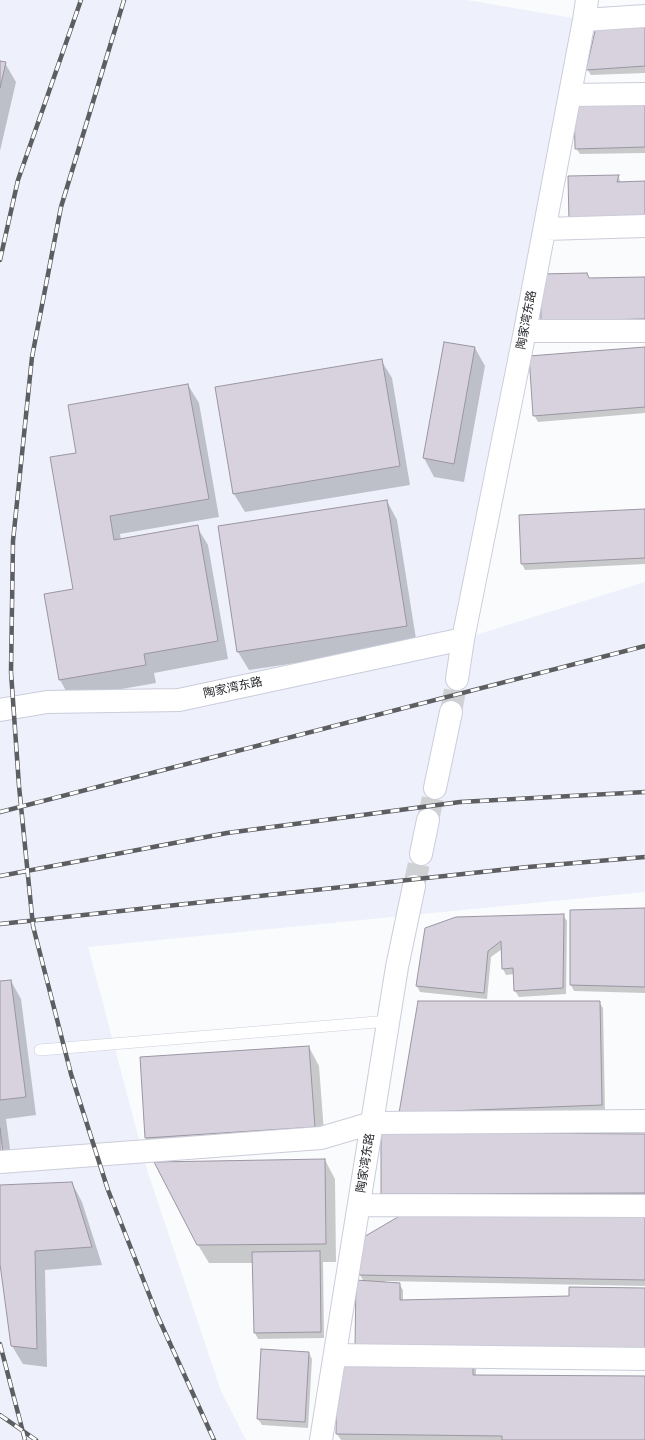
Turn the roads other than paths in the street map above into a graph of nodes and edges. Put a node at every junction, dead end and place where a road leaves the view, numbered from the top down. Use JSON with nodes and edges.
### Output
{"nodes":[{"id":1,"x":586,"y":10,"type":"edge"},
{"id":2,"x":645,"y":16,"type":"edge"},
{"id":3,"x":645,"y":94,"type":"edge"},
{"id":4,"x":570,"y":95,"type":"junction"},
{"id":5,"x":645,"y":226,"type":"edge"},
{"id":6,"x":545,"y":229,"type":"junction"},
{"id":7,"x":525,"y":331,"type":"junction"},
{"id":8,"x":645,"y":331,"type":"edge"},
{"id":9,"x":463,"y":639,"type":"junction"},
{"id":10,"x":457,"y":678,"type":"tunnel mouth"},
{"id":11,"x":0,"y":710,"type":"edge"},
{"id":12,"x":450,"y":712,"type":"tunnel mouth"},
{"id":13,"x":435,"y":788,"type":"tunnel mouth"},
{"id":14,"x":428,"y":820,"type":"tunnel mouth"},
{"id":15,"x":421,"y":854,"type":"tunnel mouth"},
{"id":16,"x":414,"y":886,"type":"tunnel mouth"},
{"id":17,"x":389,"y":1021,"type":"junction"},
{"id":18,"x":40,"y":1050,"type":"dead end"},
{"id":19,"x":645,"y":1121,"type":"edge"},
{"id":20,"x":372,"y":1123,"type":"junction"},
{"id":21,"x":0,"y":1162,"type":"edge"},
{"id":22,"x":359,"y":1205,"type":"junction"},
{"id":23,"x":645,"y":1206,"type":"edge"},
{"id":24,"x":335,"y":1355,"type":"junction"},
{"id":25,"x":645,"y":1359,"type":"edge"},
{"id":26,"x":321,"y":1440,"type":"edge"}],
"edges":[{"from":1,"to":2,"type":"street"},
{"from":1,"to":4,"type":"street","name":"陶家湾东路"},
{"from":3,"to":4,"type":"street"},
{"from":4,"to":6,"type":"street","name":"陶家湾东路"},
{"from":5,"to":6,"type":"street"},
{"from":6,"to":7,"type":"street","name":"陶家湾东路"},
{"from":7,"to":8,"type":"street"},
{"from":7,"to":9,"type":"street","name":"陶家湾东路"},
{"from":9,"to":10,"type":"street","name":"陶家湾东路"},
{"from":9,"to":11,"type":"street","name":"陶家湾东路"},
{"from":12,"to":13,"type":"street"},
{"from":14,"to":15,"type":"street"},
{"from":16,"to":17,"type":"street","name":"陶家湾东路"},
{"from":17,"to":18,"type":"lane"},
{"from":17,"to":20,"type":"street","name":"陶家湾东路"},
{"from":19,"to":20,"type":"street"},
{"from":20,"to":21,"type":"street"},
{"from":20,"to":22,"type":"street","name":"陶家湾东路"},
{"from":22,"to":23,"type":"street"},
{"from":22,"to":24,"type":"street","name":"陶家湾东路"},
{"from":24,"to":25,"type":"street"},
{"from":24,"to":26,"type":"street","name":"陶家湾东路"}]}
